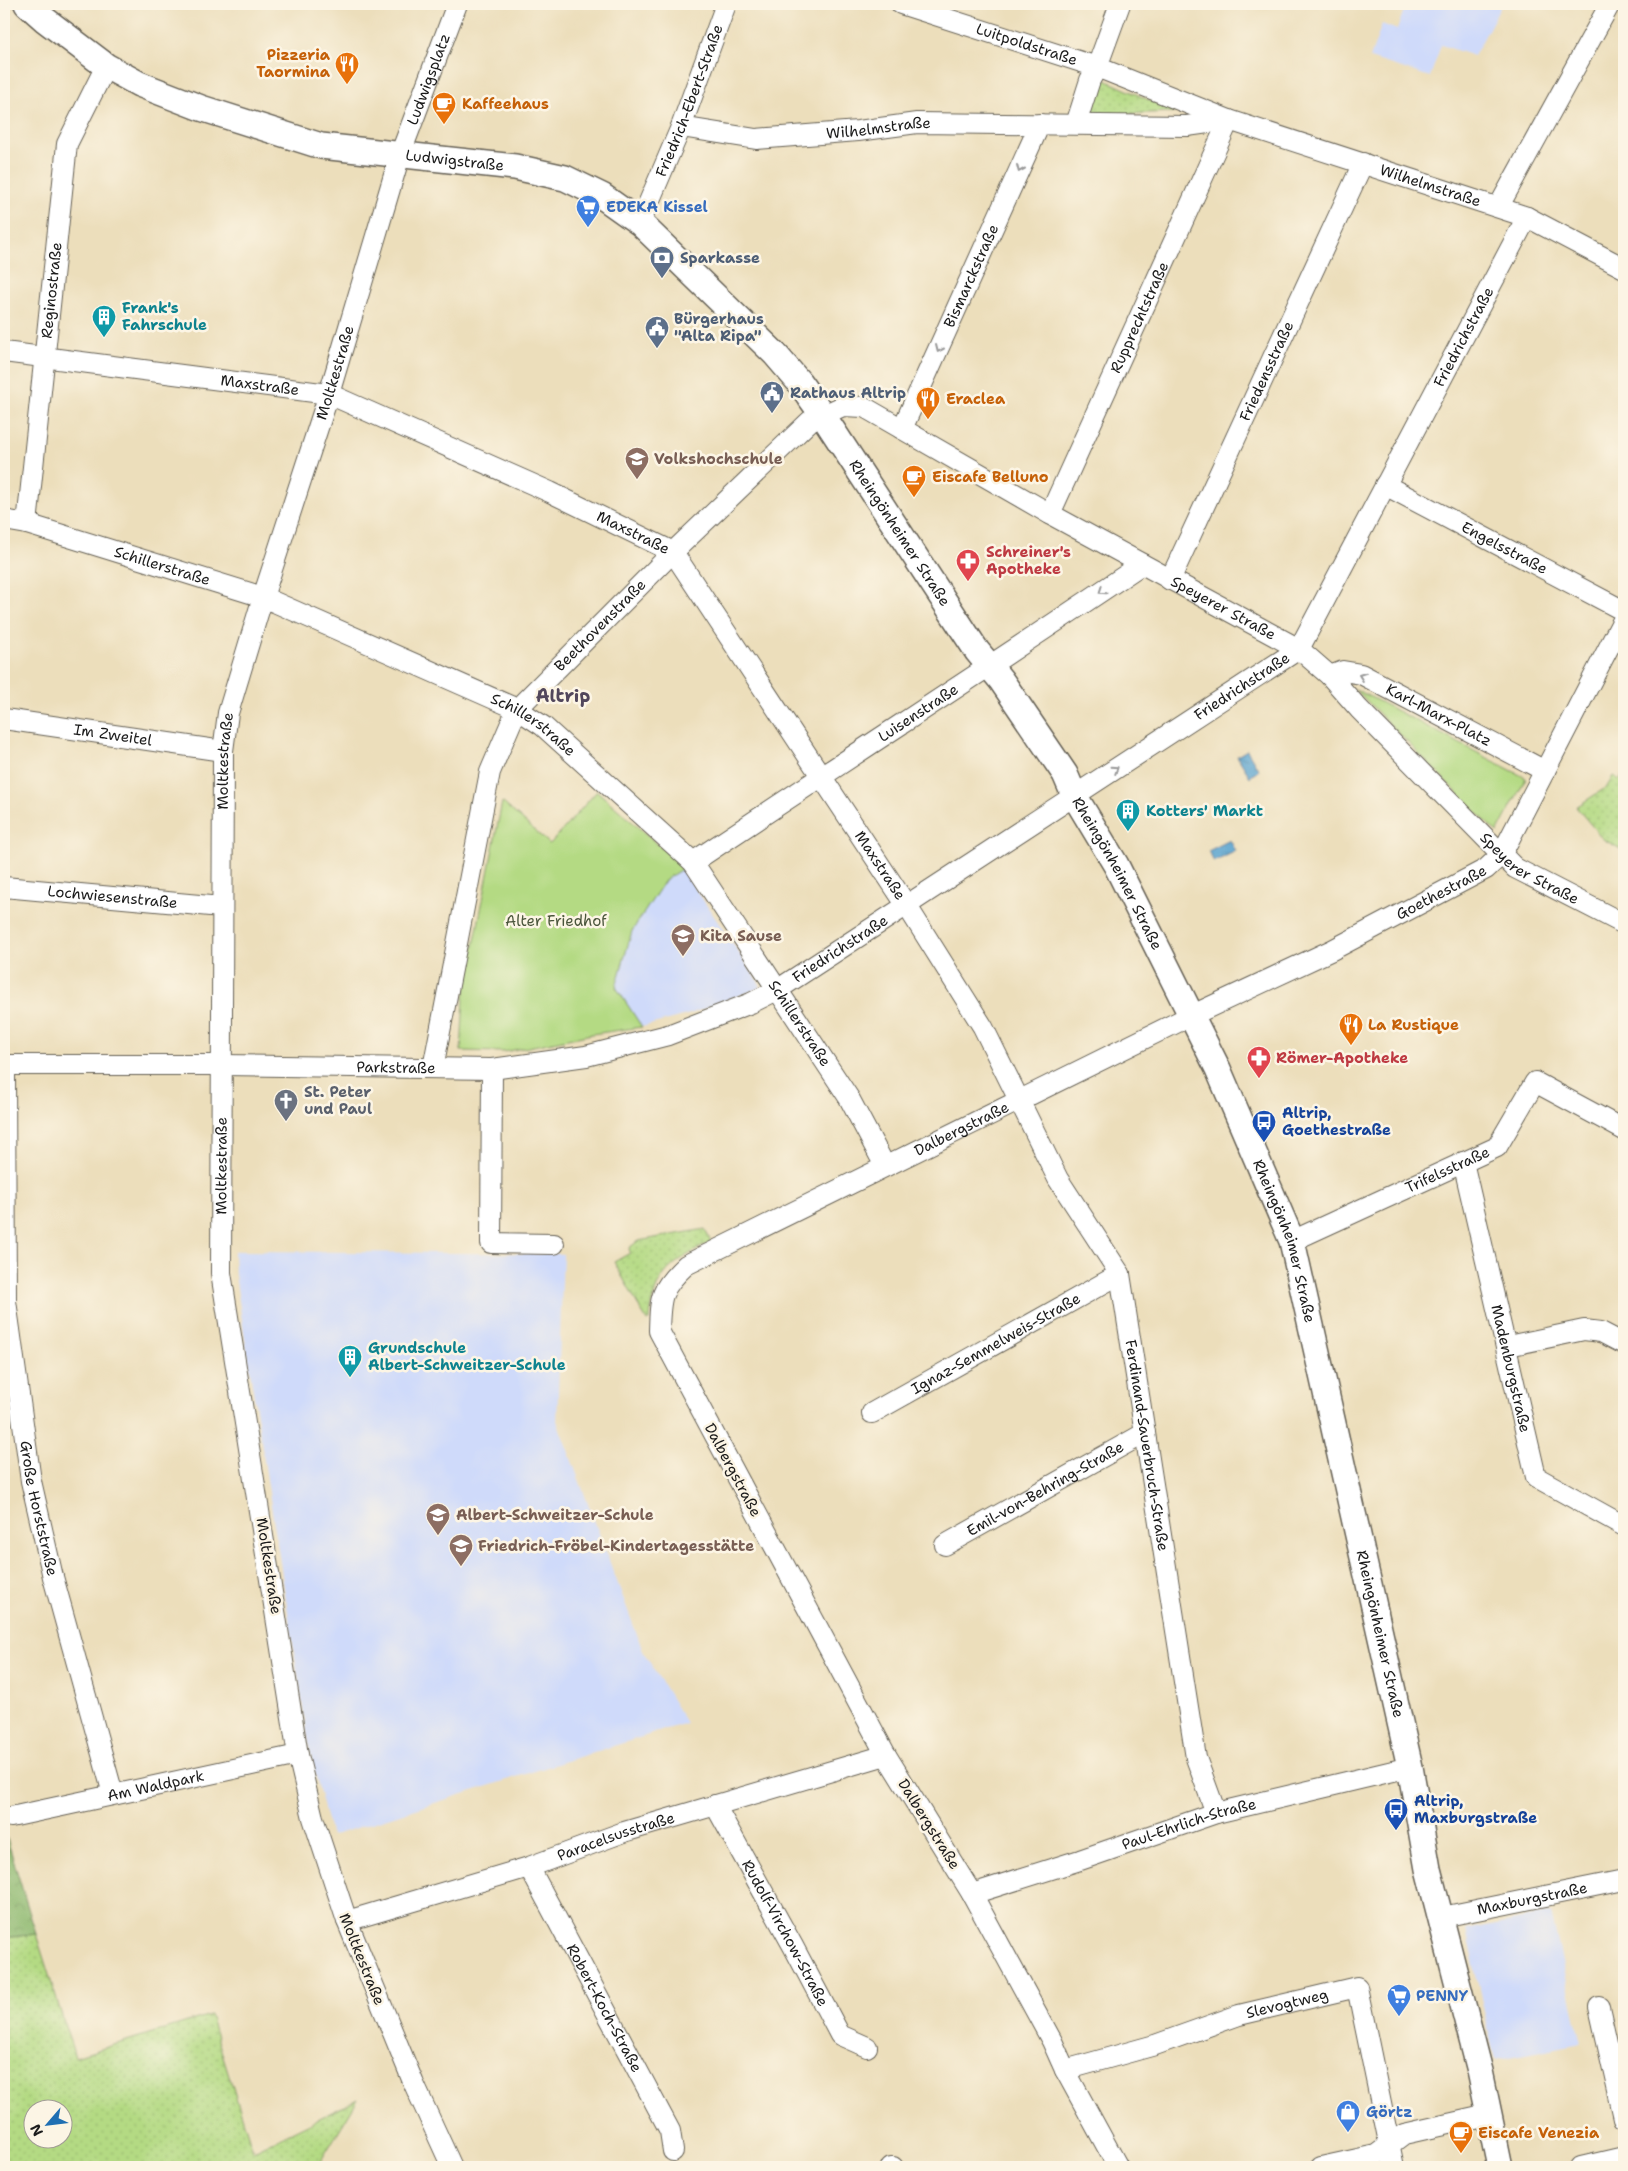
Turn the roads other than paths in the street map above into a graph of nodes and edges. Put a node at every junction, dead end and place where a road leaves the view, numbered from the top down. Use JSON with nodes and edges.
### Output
{"nodes":[{"id":1,"x":28,"y":4,"type":"edge"},
{"id":2,"x":457,"y":4,"type":"edge"},
{"id":3,"x":726,"y":4,"type":"edge"},
{"id":4,"x":901,"y":4,"type":"edge"},
{"id":5,"x":1120,"y":4,"type":"edge"},
{"id":6,"x":1610,"y":4,"type":"edge"},
{"id":7,"x":106,"y":66,"type":"junction"},
{"id":8,"x":1096,"y":67,"type":"junction"},
{"id":9,"x":1229,"y":120,"type":"junction"},
{"id":10,"x":1040,"y":124,"type":"junction"},
{"id":11,"x":1076,"y":124,"type":"junction"},
{"id":12,"x":681,"y":126,"type":"junction"},
{"id":13,"x":400,"y":155,"type":"junction"},
{"id":14,"x":1363,"y":163,"type":"junction"},
{"id":15,"x":1499,"y":206,"type":"junction"},
{"id":16,"x":1527,"y":217,"type":"junction"},
{"id":17,"x":640,"y":223,"type":"junction"},
{"id":18,"x":1624,"y":268,"type":"edge"},
{"id":19,"x":4,"y":352,"type":"edge"},
{"id":20,"x":45,"y":358,"type":"junction"},
{"id":21,"x":329,"y":394,"type":"junction"},
{"id":22,"x":822,"y":414,"type":"junction"},
{"id":23,"x":902,"y":429,"type":"junction"},
{"id":24,"x":1385,"y":485,"type":"junction"},
{"id":25,"x":1050,"y":514,"type":"junction"},
{"id":26,"x":4,"y":520,"type":"edge"},
{"id":27,"x":26,"y":524,"type":"junction"},
{"id":28,"x":673,"y":552,"type":"junction"},
{"id":29,"x":1142,"y":564,"type":"junction"},
{"id":30,"x":1170,"y":580,"type":"junction"},
{"id":31,"x":263,"y":597,"type":"junction"},
{"id":32,"x":1624,"y":611,"type":"edge"},
{"id":33,"x":1624,"y":618,"type":"edge"},
{"id":34,"x":1299,"y":649,"type":"junction"},
{"id":35,"x":990,"y":667,"type":"junction"},
{"id":36,"x":1330,"y":676,"type":"junction"},
{"id":37,"x":517,"y":709,"type":"junction"},
{"id":38,"x":4,"y":719,"type":"edge"},
{"id":39,"x":223,"y":751,"type":"junction"},
{"id":40,"x":1545,"y":771,"type":"junction"},
{"id":41,"x":821,"y":776,"type":"junction"},
{"id":42,"x":1074,"y":795,"type":"junction"},
{"id":43,"x":1501,"y":855,"type":"junction"},
{"id":44,"x":694,"y":862,"type":"junction"},
{"id":45,"x":4,"y":887,"type":"edge"},
{"id":46,"x":906,"y":906,"type":"junction"},
{"id":47,"x":221,"y":907,"type":"junction"},
{"id":48,"x":1624,"y":924,"type":"edge"},
{"id":49,"x":777,"y":990,"type":"junction"},
{"id":50,"x":1193,"y":1015,"type":"junction"},
{"id":51,"x":4,"y":1065,"type":"edge"},
{"id":52,"x":222,"y":1065,"type":"junction"},
{"id":53,"x":433,"y":1068,"type":"junction"},
{"id":54,"x":492,"y":1068,"type":"junction"},
{"id":55,"x":1019,"y":1100,"type":"junction"},
{"id":56,"x":1624,"y":1130,"type":"edge"},
{"id":57,"x":1464,"y":1162,"type":"junction"},
{"id":58,"x":885,"y":1166,"type":"junction"},
{"id":59,"x":1292,"y":1241,"type":"junction"},
{"id":60,"x":554,"y":1244,"type":"dead end"},
{"id":61,"x":1120,"y":1274,"type":"junction"},
{"id":62,"x":1624,"y":1344,"type":"edge"},
{"id":63,"x":1508,"y":1346,"type":"junction"},
{"id":64,"x":872,"y":1413,"type":"dead end"},
{"id":65,"x":1145,"y":1433,"type":"junction"},
{"id":66,"x":1624,"y":1526,"type":"edge"},
{"id":67,"x":945,"y":1544,"type":"dead end"},
{"id":68,"x":298,"y":1755,"type":"junction"},
{"id":69,"x":886,"y":1756,"type":"junction"},
{"id":70,"x":1410,"y":1768,"type":"junction"},
{"id":71,"x":113,"y":1794,"type":"junction"},
{"id":72,"x":715,"y":1805,"type":"junction"},
{"id":73,"x":1216,"y":1813,"type":"junction"},
{"id":74,"x":11,"y":1816,"type":"dead end"},
{"id":75,"x":529,"y":1866,"type":"junction"},
{"id":76,"x":1624,"y":1880,"type":"edge"},
{"id":77,"x":972,"y":1894,"type":"junction"},
{"id":78,"x":1442,"y":1917,"type":"junction"},
{"id":79,"x":347,"y":1922,"type":"junction"},
{"id":80,"x":1599,"y":2007,"type":"dead end"},
{"id":81,"x":867,"y":2047,"type":"dead end"},
{"id":82,"x":1065,"y":2070,"type":"junction"},
{"id":83,"x":1488,"y":2115,"type":"junction"},
{"id":84,"x":1624,"y":2118,"type":"edge"},
{"id":85,"x":1390,"y":2144,"type":"junction"},
{"id":86,"x":673,"y":2151,"type":"dead end"},
{"id":87,"x":1624,"y":2157,"type":"edge"},
{"id":88,"x":452,"y":2167,"type":"edge"},
{"id":89,"x":1118,"y":2167,"type":"edge"},
{"id":90,"x":1322,"y":2167,"type":"edge"},
{"id":91,"x":1394,"y":2167,"type":"edge"},
{"id":92,"x":1500,"y":2167,"type":"edge"},
{"id":93,"x":1581,"y":2167,"type":"edge"}],
"edges":[{"from":1,"to":7,"type":"street","name":"Ludwigstraße"},
{"from":2,"to":13,"type":"street","name":"Ludwigsplatz"},
{"from":3,"to":12,"type":"street","name":"Friedrich-Ebert-Straße"},
{"from":4,"to":8,"type":"street","name":"Luitpoldstraße"},
{"from":5,"to":8,"type":"street"},
{"from":6,"to":15,"type":"street"},
{"from":7,"to":13,"type":"street","name":"Ludwigstraße"},
{"from":7,"to":20,"type":"street","name":"Reginostraße"},
{"from":8,"to":9,"type":"street","name":"Wilhelmstraße"},
{"from":8,"to":11,"type":"street"},
{"from":9,"to":11,"type":"street","name":"Wilhelmstraße"},
{"from":9,"to":14,"type":"street","name":"Wilhelmstraße"},
{"from":9,"to":25,"type":"street","name":"Rupprechtstraße"},
{"from":10,"to":11,"type":"street","name":"Wilhelmstraße"},
{"from":10,"to":12,"type":"street","name":"Wilhelmstraße"},
{"from":10,"to":23,"type":"street","name":"Bismarckstraße","one_way":true},
{"from":12,"to":17,"type":"street","name":"Friedrich-Ebert-Straße"},
{"from":13,"to":17,"type":"street","name":"Ludwigstraße"},
{"from":13,"to":21,"type":"street","name":"Moltkestraße"},
{"from":14,"to":15,"type":"street","name":"Wilhelmstraße"},
{"from":14,"to":30,"type":"street","name":"Friedensstraße"},
{"from":15,"to":16,"type":"street","name":"Wilhelmstraße"},
{"from":16,"to":18,"type":"street","name":"Wilhelmstraße"},
{"from":16,"to":24,"type":"street","name":"Friedrichstraße"},
{"from":17,"to":22,"type":"street","name":"Ludwigstraße"},
{"from":19,"to":20,"type":"street","name":"Maxstraße"},
{"from":20,"to":21,"type":"street","name":"Maxstraße"},
{"from":20,"to":27,"type":"street","name":"Reginostraße"},
{"from":21,"to":28,"type":"street","name":"Maxstraße"},
{"from":21,"to":31,"type":"street","name":"Moltkestraße"},
{"from":22,"to":23,"type":"street","name":"Speyerer Straße"},
{"from":22,"to":28,"type":"street","name":"Beethovenstraße"},
{"from":22,"to":35,"type":"street","name":"Rheingönheimer Straße"},
{"from":23,"to":25,"type":"street","name":"Speyerer Straße"},
{"from":24,"to":32,"type":"street","name":"Engelsstraße"},
{"from":24,"to":34,"type":"street","name":"Friedrichstraße"},
{"from":25,"to":29,"type":"street","name":"Speyerer Straße"},
{"from":26,"to":27,"type":"street","name":"Schillerstraße"},
{"from":27,"to":31,"type":"street","name":"Schillerstraße"},
{"from":28,"to":37,"type":"street","name":"Beethovenstraße"},
{"from":28,"to":41,"type":"street","name":"Maxstraße"},
{"from":29,"to":30,"type":"street","name":"Speyerer Straße"},
{"from":29,"to":35,"type":"street","name":"Luisenstraße","one_way":true},
{"from":30,"to":34,"type":"street","name":"Speyerer Straße"},
{"from":31,"to":37,"type":"street","name":"Schillerstraße"},
{"from":31,"to":39,"type":"street","name":"Moltkestraße"},
{"from":33,"to":40,"type":"street","name":"Goethestraße"},
{"from":34,"to":36,"type":"street","name":"Speyerer Straße"},
{"from":42,"to":34,"type":"street","name":"Friedrichstraße","one_way":true},
{"from":35,"to":41,"type":"street","name":"Luisenstraße"},
{"from":35,"to":42,"type":"street","name":"Rheingönheimer Straße"},
{"from":40,"to":36,"type":"street","name":"Karl-Marx-Platz","one_way":true},
{"from":36,"to":43,"type":"street","name":"Speyerer Straße"},
{"from":37,"to":44,"type":"street","name":"Schillerstraße"},
{"from":37,"to":53,"type":"street","name":"Beethovenstraße"},
{"from":38,"to":39,"type":"street","name":"Im Zweitel"},
{"from":39,"to":47,"type":"street","name":"Moltkestraße"},
{"from":40,"to":43,"type":"street","name":"Goethestraße"},
{"from":41,"to":44,"type":"street","name":"Luisenstraße"},
{"from":41,"to":46,"type":"street","name":"Maxstraße"},
{"from":42,"to":46,"type":"street","name":"Friedrichstraße"},
{"from":42,"to":50,"type":"street","name":"Rheingönheimer Straße"},
{"from":43,"to":48,"type":"street","name":"Speyerer Straße"},
{"from":43,"to":50,"type":"street","name":"Goethestraße"},
{"from":44,"to":49,"type":"street","name":"Schillerstraße"},
{"from":45,"to":47,"type":"street","name":"Lochwiesenstraße"},
{"from":46,"to":49,"type":"street","name":"Friedrichstraße"},
{"from":46,"to":55,"type":"street","name":"Maxstraße"},
{"from":47,"to":52,"type":"street","name":"Moltkestraße"},
{"from":49,"to":54,"type":"street","name":"Parkstraße"},
{"from":49,"to":58,"type":"street","name":"Schillerstraße"},
{"from":50,"to":55,"type":"street","name":"Dalbergstraße"},
{"from":50,"to":59,"type":"street","name":"Rheingönheimer Straße"},
{"from":51,"to":52,"type":"street","name":"Parkstraße"},
{"from":51,"to":71,"type":"street","name":"Große Horststraße"},
{"from":52,"to":53,"type":"street","name":"Parkstraße"},
{"from":52,"to":68,"type":"street","name":"Moltkestraße"},
{"from":53,"to":54,"type":"street","name":"Parkstraße"},
{"from":54,"to":60,"type":"street"},
{"from":55,"to":58,"type":"street","name":"Dalbergstraße"},
{"from":55,"to":61,"type":"street","name":"Ferdinand-Sauerbruch-Straße"},
{"from":56,"to":57,"type":"street","name":"Trifelsstraße"},
{"from":57,"to":59,"type":"street","name":"Trifelsstraße"},
{"from":57,"to":63,"type":"street","name":"Madenburgstraße"},
{"from":58,"to":69,"type":"street","name":"Dalbergstraße"},
{"from":59,"to":70,"type":"street","name":"Rheingönheimer Straße"},
{"from":61,"to":64,"type":"street","name":"Ignaz-Semmelweis-Straße"},
{"from":61,"to":65,"type":"street","name":"Ferdinand-Sauerbruch-Straße"},
{"from":62,"to":63,"type":"street"},
{"from":63,"to":66,"type":"street","name":"Madenburgstraße"},
{"from":65,"to":67,"type":"street","name":"Emil-von-Behring-Straße"},
{"from":65,"to":73,"type":"street","name":"Ferdinand-Sauerbruch-Straße"},
{"from":68,"to":71,"type":"street","name":"Am Waldpark"},
{"from":68,"to":79,"type":"street","name":"Moltkestraße"},
{"from":69,"to":72,"type":"street","name":"Paracelsusstraße"},
{"from":69,"to":77,"type":"street","name":"Dalbergstraße"},
{"from":70,"to":73,"type":"street","name":"Paul-Ehrlich-Straße"},
{"from":70,"to":78,"type":"street","name":"Rheingönheimer Straße"},
{"from":71,"to":74,"type":"street","name":"Am Waldpark"},
{"from":72,"to":75,"type":"street","name":"Paracelsusstraße"},
{"from":72,"to":81,"type":"street","name":"Rudolf-Virchow-Straße"},
{"from":73,"to":77,"type":"street","name":"Paul-Ehrlich-Straße"},
{"from":75,"to":79,"type":"street","name":"Paracelsusstraße"},
{"from":75,"to":86,"type":"street","name":"Robert-Koch-Straße"},
{"from":76,"to":78,"type":"street","name":"Maxburgstraße"},
{"from":77,"to":82,"type":"street","name":"Dalbergstraße"},
{"from":78,"to":83,"type":"street","name":"Rheingönheimer Straße"},
{"from":79,"to":88,"type":"street","name":"Moltkestraße"},
{"from":80,"to":84,"type":"street"},
{"from":82,"to":85,"type":"street","name":"Slevogtweg"},
{"from":82,"to":89,"type":"street","name":"Dalbergstraße"},
{"from":83,"to":85,"type":"street"},
{"from":83,"to":92,"type":"street","name":"Rheingönheimer Straße"},
{"from":85,"to":90,"type":"street"},
{"from":85,"to":91,"type":"street"},
{"from":87,"to":93,"type":"street"}]}
